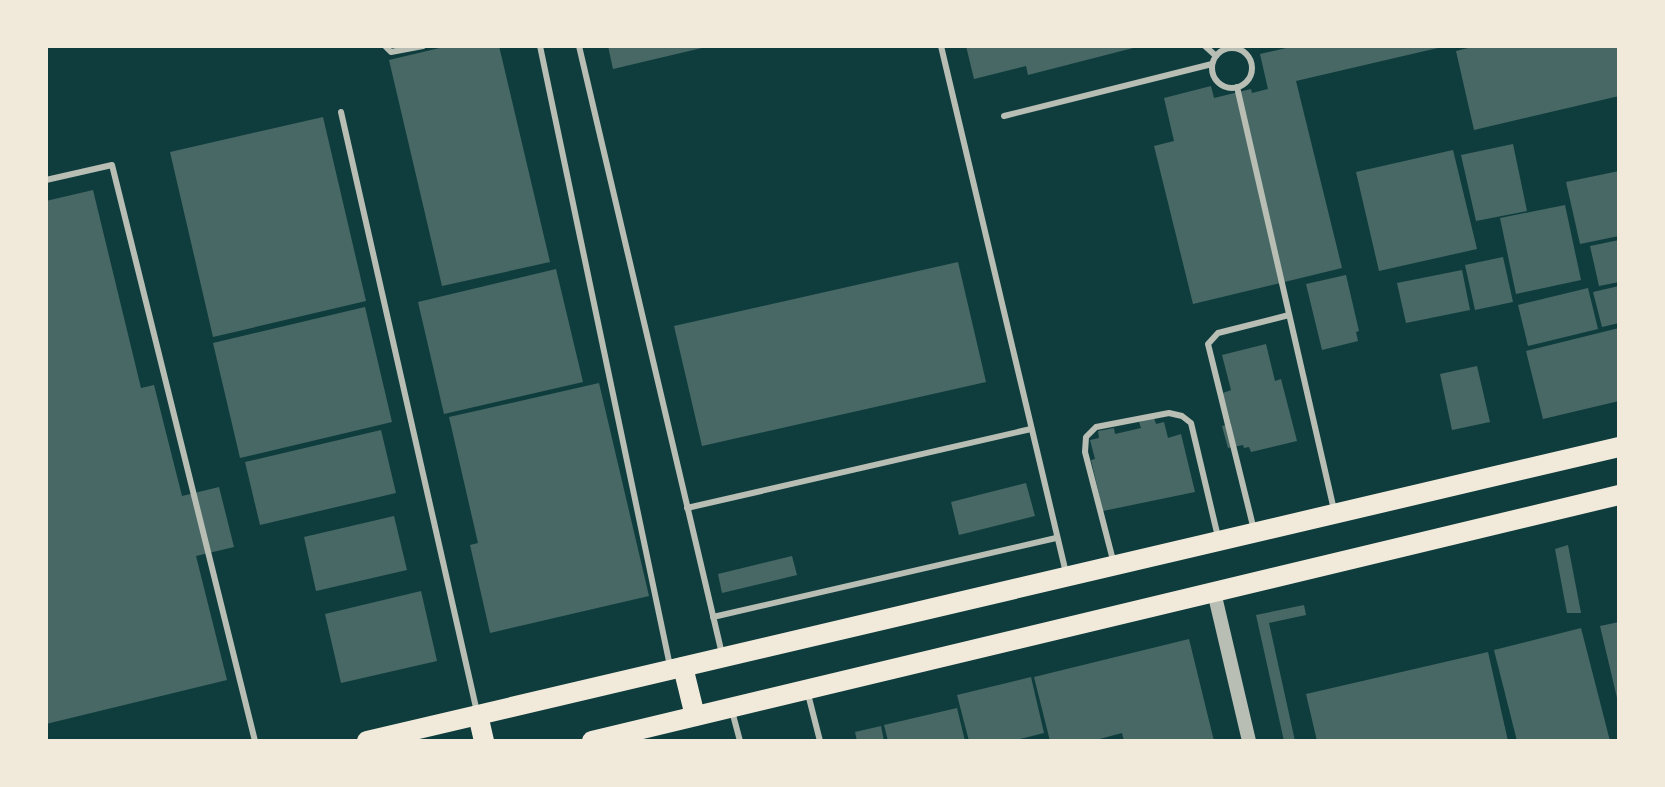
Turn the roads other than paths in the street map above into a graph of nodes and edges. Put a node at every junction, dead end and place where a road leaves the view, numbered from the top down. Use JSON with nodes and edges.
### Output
{"nodes":[{"id":1,"x":385,"y":46,"type":"edge"},
{"id":2,"x":423,"y":46,"type":"edge"},
{"id":3,"x":540,"y":46,"type":"edge"},
{"id":4,"x":579,"y":46,"type":"edge"},
{"id":5,"x":941,"y":46,"type":"edge"},
{"id":6,"x":1205,"y":46,"type":"edge"},
{"id":7,"x":1239,"y":48,"type":"edge"},
{"id":8,"x":1216,"y":56,"type":"junction"},
{"id":9,"x":1212,"y":64,"type":"junction"},
{"id":10,"x":1237,"y":87,"type":"junction"},
{"id":11,"x":341,"y":112,"type":"dead end"},
{"id":12,"x":1004,"y":116,"type":"dead end"},
{"id":13,"x":46,"y":180,"type":"edge"},
{"id":14,"x":1289,"y":315,"type":"junction"},
{"id":15,"x":1031,"y":429,"type":"junction"},
{"id":16,"x":1619,"y":447,"type":"edge"},
{"id":17,"x":1619,"y":495,"type":"edge"},
{"id":18,"x":687,"y":508,"type":"junction"},
{"id":19,"x":1335,"y":513,"type":"junction"},
{"id":20,"x":1255,"y":532,"type":"junction"},
{"id":21,"x":1056,"y":538,"type":"junction"},
{"id":22,"x":1219,"y":540,"type":"junction"},
{"id":23,"x":1114,"y":565,"type":"junction"},
{"id":24,"x":1067,"y":576,"type":"junction"},
{"id":25,"x":1214,"y":592,"type":"junction"},
{"id":26,"x":713,"y":617,"type":"junction"},
{"id":27,"x":722,"y":657,"type":"junction"},
{"id":28,"x":677,"y":668,"type":"junction"},
{"id":29,"x":807,"y":690,"type":"junction"},
{"id":30,"x":731,"y":708,"type":"junction"},
{"id":31,"x":478,"y":715,"type":"junction"},
{"id":32,"x":695,"y":716,"type":"junction"},
{"id":33,"x":255,"y":741,"type":"edge"},
{"id":34,"x":367,"y":741,"type":"edge"},
{"id":35,"x":484,"y":741,"type":"edge"},
{"id":36,"x":592,"y":741,"type":"edge"},
{"id":37,"x":740,"y":741,"type":"edge"},
{"id":38,"x":820,"y":741,"type":"edge"},
{"id":39,"x":1249,"y":741,"type":"edge"}],
"edges":[{"from":1,"to":2,"type":"lane"},
{"from":3,"to":28,"type":"lane"},
{"from":4,"to":18,"type":"lane"},
{"from":5,"to":15,"type":"lane"},
{"from":6,"to":8,"type":"lane"},
{"from":7,"to":8,"type":"lane"},
{"from":7,"to":10,"type":"lane"},
{"from":8,"to":9,"type":"lane"},
{"from":9,"to":10,"type":"lane"},
{"from":9,"to":12,"type":"lane"},
{"from":10,"to":14,"type":"lane"},
{"from":11,"to":31,"type":"lane"},
{"from":13,"to":33,"type":"lane"},
{"from":14,"to":19,"type":"lane"},
{"from":14,"to":20,"type":"lane"},
{"from":15,"to":18,"type":"lane"},
{"from":15,"to":21,"type":"lane"},
{"from":16,"to":19,"type":"main road"},
{"from":17,"to":25,"type":"main road"},
{"from":18,"to":26,"type":"lane"},
{"from":19,"to":20,"type":"main road"},
{"from":20,"to":22,"type":"main road"},
{"from":21,"to":24,"type":"lane"},
{"from":21,"to":26,"type":"lane"},
{"from":22,"to":23,"type":"main road"},
{"from":22,"to":23,"type":"lane"},
{"from":23,"to":24,"type":"main road"},
{"from":24,"to":27,"type":"main road"},
{"from":25,"to":29,"type":"main road"},
{"from":25,"to":39,"type":"street"},
{"from":26,"to":27,"type":"lane"},
{"from":27,"to":28,"type":"main road"},
{"from":28,"to":31,"type":"main road"},
{"from":28,"to":32,"type":"main road"},
{"from":29,"to":30,"type":"main road"},
{"from":29,"to":38,"type":"lane"},
{"from":30,"to":32,"type":"main road"},
{"from":30,"to":37,"type":"lane"},
{"from":31,"to":34,"type":"main road"},
{"from":31,"to":35,"type":"main road"},
{"from":32,"to":36,"type":"main road"}]}
